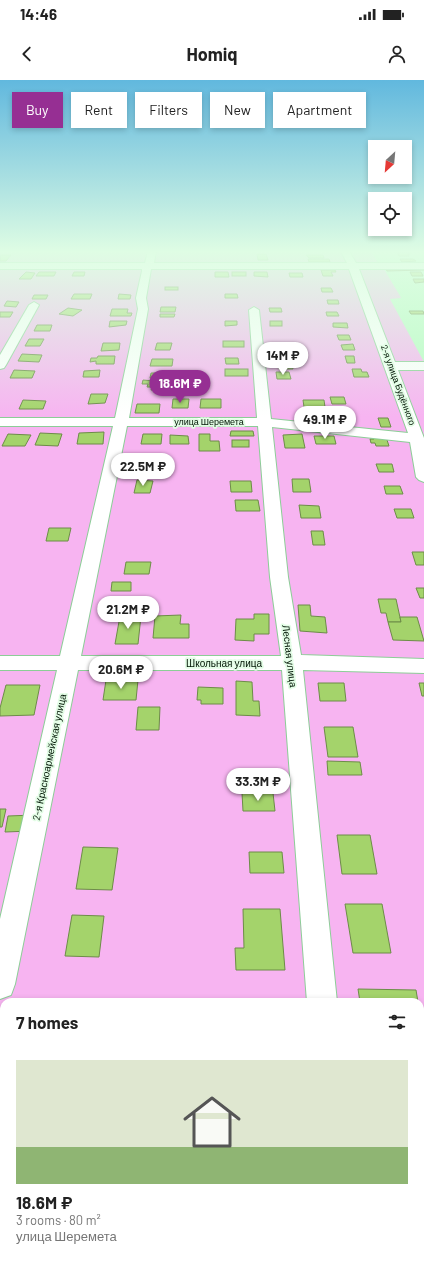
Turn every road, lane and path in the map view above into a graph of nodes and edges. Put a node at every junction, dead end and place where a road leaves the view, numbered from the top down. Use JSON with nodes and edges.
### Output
{"nodes":[{"id":1,"x":33,"y":306,"type":"edge"},
{"id":2,"x":143,"y":306,"type":"edge"},
{"id":3,"x":368,"y":306,"type":"edge"},
{"id":4,"x":254,"y":310,"type":"dead end"},
{"id":5,"x":0,"y":365,"type":"edge"},
{"id":6,"x":391,"y":366,"type":"junction"},
{"id":7,"x":424,"y":366,"type":"edge"},
{"id":8,"x":0,"y":422,"type":"edge"},
{"id":9,"x":121,"y":422,"type":"junction"},
{"id":10,"x":265,"y":422,"type":"junction"},
{"id":11,"x":417,"y":438,"type":"junction"},
{"id":12,"x":424,"y":477,"type":"edge"},
{"id":13,"x":0,"y":663,"type":"edge"},
{"id":14,"x":70,"y":663,"type":"junction"},
{"id":15,"x":292,"y":663,"type":"junction"},
{"id":16,"x":424,"y":666,"type":"edge"},
{"id":17,"x":0,"y":984,"type":"edge"},
{"id":18,"x":322,"y":998,"type":"edge"}],
"edges":[{"from":1,"to":5,"type":"street"},
{"from":2,"to":9,"type":"street","name":"2-я Красноармейская улица"},
{"from":3,"to":6,"type":"street","name":"2-я улица Будённого"},
{"from":4,"to":10,"type":"street","name":"Лесная улица"},
{"from":6,"to":7,"type":"street"},
{"from":6,"to":11,"type":"street","name":"2-я улица Будённого"},
{"from":8,"to":9,"type":"street","name":"улица Шеремета"},
{"from":9,"to":10,"type":"street","name":"улица Шеремета"},
{"from":9,"to":14,"type":"street","name":"2-я Красноармейская улица"},
{"from":10,"to":11,"type":"street","name":"улица Шеремета"},
{"from":10,"to":15,"type":"street","name":"Лесная улица"},
{"from":11,"to":12,"type":"street","name":"2-я улица Будённого"},
{"from":13,"to":14,"type":"street","name":"Школьная улица"},
{"from":14,"to":15,"type":"street","name":"Школьная улица"},
{"from":14,"to":17,"type":"street","name":"2-я Красноармейская улица"},
{"from":15,"to":16,"type":"street","name":"Школьная улица"},
{"from":15,"to":18,"type":"street","name":"Лесная улица"}]}
